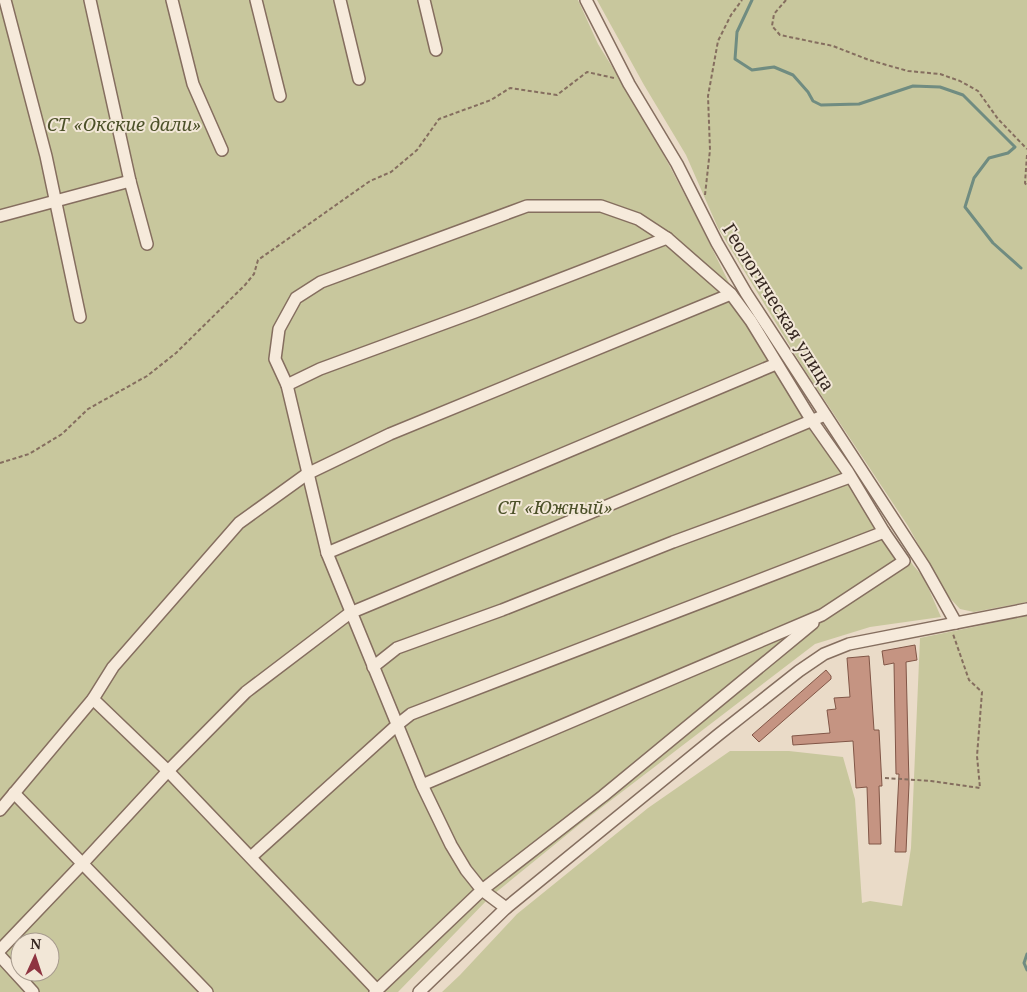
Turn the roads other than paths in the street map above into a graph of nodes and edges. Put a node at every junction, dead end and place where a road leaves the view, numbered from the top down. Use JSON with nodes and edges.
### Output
{"nodes":[{"id":1,"x":5,"y":0,"type":"edge"},
{"id":2,"x":90,"y":0,"type":"edge"},
{"id":3,"x":172,"y":0,"type":"edge"},
{"id":4,"x":256,"y":0,"type":"edge"},
{"id":5,"x":340,"y":0,"type":"edge"},
{"id":6,"x":424,"y":0,"type":"edge"},
{"id":7,"x":586,"y":0,"type":"edge"},
{"id":8,"x":436,"y":50,"type":"dead end"},
{"id":9,"x":359,"y":79,"type":"dead end"},
{"id":10,"x":280,"y":96,"type":"dead end"},
{"id":11,"x":222,"y":150,"type":"dead end"},
{"id":12,"x":130,"y":181,"type":"junction"},
{"id":13,"x":54,"y":201,"type":"junction"},
{"id":14,"x":0,"y":216,"type":"edge"},
{"id":15,"x":667,"y":238,"type":"junction"},
{"id":16,"x":146,"y":244,"type":"dead end"},
{"id":17,"x":731,"y":294,"type":"junction"},
{"id":18,"x":80,"y":317,"type":"dead end"},
{"id":19,"x":776,"y":364,"type":"junction"},
{"id":20,"x":287,"y":385,"type":"junction"},
{"id":21,"x":825,"y":416,"type":"junction"},
{"id":22,"x":812,"y":421,"type":"junction"},
{"id":23,"x":307,"y":474,"type":"junction"},
{"id":24,"x":850,"y":476,"type":"junction"},
{"id":25,"x":884,"y":532,"type":"junction"},
{"id":26,"x":327,"y":553,"type":"junction"},
{"id":27,"x":1027,"y":609,"type":"edge"},
{"id":28,"x":350,"y":613,"type":"junction"},
{"id":29,"x":822,"y":615,"type":"junction"},
{"id":30,"x":952,"y":624,"type":"junction"},
{"id":31,"x":373,"y":667,"type":"junction"},
{"id":32,"x":92,"y":698,"type":"junction"},
{"id":33,"x":397,"y":725,"type":"junction"},
{"id":34,"x":168,"y":771,"type":"junction"},
{"id":35,"x":422,"y":785,"type":"junction"},
{"id":36,"x":14,"y":793,"type":"junction"},
{"id":37,"x":0,"y":810,"type":"edge"},
{"id":38,"x":251,"y":857,"type":"junction"},
{"id":39,"x":83,"y":863,"type":"junction"},
{"id":40,"x":482,"y":890,"type":"junction"},
{"id":41,"x":506,"y":908,"type":"junction"},
{"id":42,"x":0,"y":950,"type":"edge"},
{"id":43,"x":0,"y":956,"type":"edge"},
{"id":44,"x":376,"y":991,"type":"edge"},
{"id":45,"x":33,"y":992,"type":"edge"},
{"id":46,"x":207,"y":992,"type":"edge"},
{"id":47,"x":419,"y":992,"type":"edge"}],
"edges":[{"from":1,"to":13,"type":"street"},
{"from":2,"to":12,"type":"street"},
{"from":3,"to":11,"type":"street"},
{"from":4,"to":10,"type":"street"},
{"from":5,"to":9,"type":"street"},
{"from":6,"to":8,"type":"street"},
{"from":7,"to":21,"type":"street","name":"Геологическая улица"},
{"from":12,"to":13,"type":"street"},
{"from":12,"to":16,"type":"street"},
{"from":13,"to":14,"type":"street"},
{"from":13,"to":18,"type":"street"},
{"from":15,"to":17,"type":"street"},
{"from":15,"to":20,"type":"street"},
{"from":15,"to":20,"type":"street"},
{"from":17,"to":19,"type":"street"},
{"from":17,"to":23,"type":"street"},
{"from":19,"to":22,"type":"street"},
{"from":19,"to":26,"type":"street"},
{"from":20,"to":23,"type":"street"},
{"from":21,"to":22,"type":"street"},
{"from":21,"to":30,"type":"street","name":"Геологическая улица"},
{"from":22,"to":24,"type":"street"},
{"from":22,"to":28,"type":"street"},
{"from":23,"to":26,"type":"street"},
{"from":23,"to":32,"type":"street"},
{"from":24,"to":25,"type":"street"},
{"from":24,"to":31,"type":"street"},
{"from":25,"to":29,"type":"street"},
{"from":25,"to":33,"type":"street"},
{"from":26,"to":28,"type":"street"},
{"from":27,"to":30,"type":"street"},
{"from":28,"to":31,"type":"street"},
{"from":28,"to":34,"type":"street"},
{"from":29,"to":35,"type":"street"},
{"from":29,"to":40,"type":"street"},
{"from":30,"to":41,"type":"street"},
{"from":31,"to":33,"type":"street"},
{"from":32,"to":34,"type":"street"},
{"from":32,"to":36,"type":"street"},
{"from":33,"to":35,"type":"street"},
{"from":33,"to":38,"type":"street"},
{"from":34,"to":38,"type":"street"},
{"from":34,"to":39,"type":"street"},
{"from":35,"to":40,"type":"street"},
{"from":36,"to":37,"type":"street"},
{"from":36,"to":39,"type":"street"},
{"from":38,"to":44,"type":"street"},
{"from":39,"to":42,"type":"street"},
{"from":39,"to":46,"type":"street"},
{"from":40,"to":41,"type":"street"},
{"from":40,"to":44,"type":"street"},
{"from":41,"to":47,"type":"street"},
{"from":43,"to":45,"type":"street"}]}
